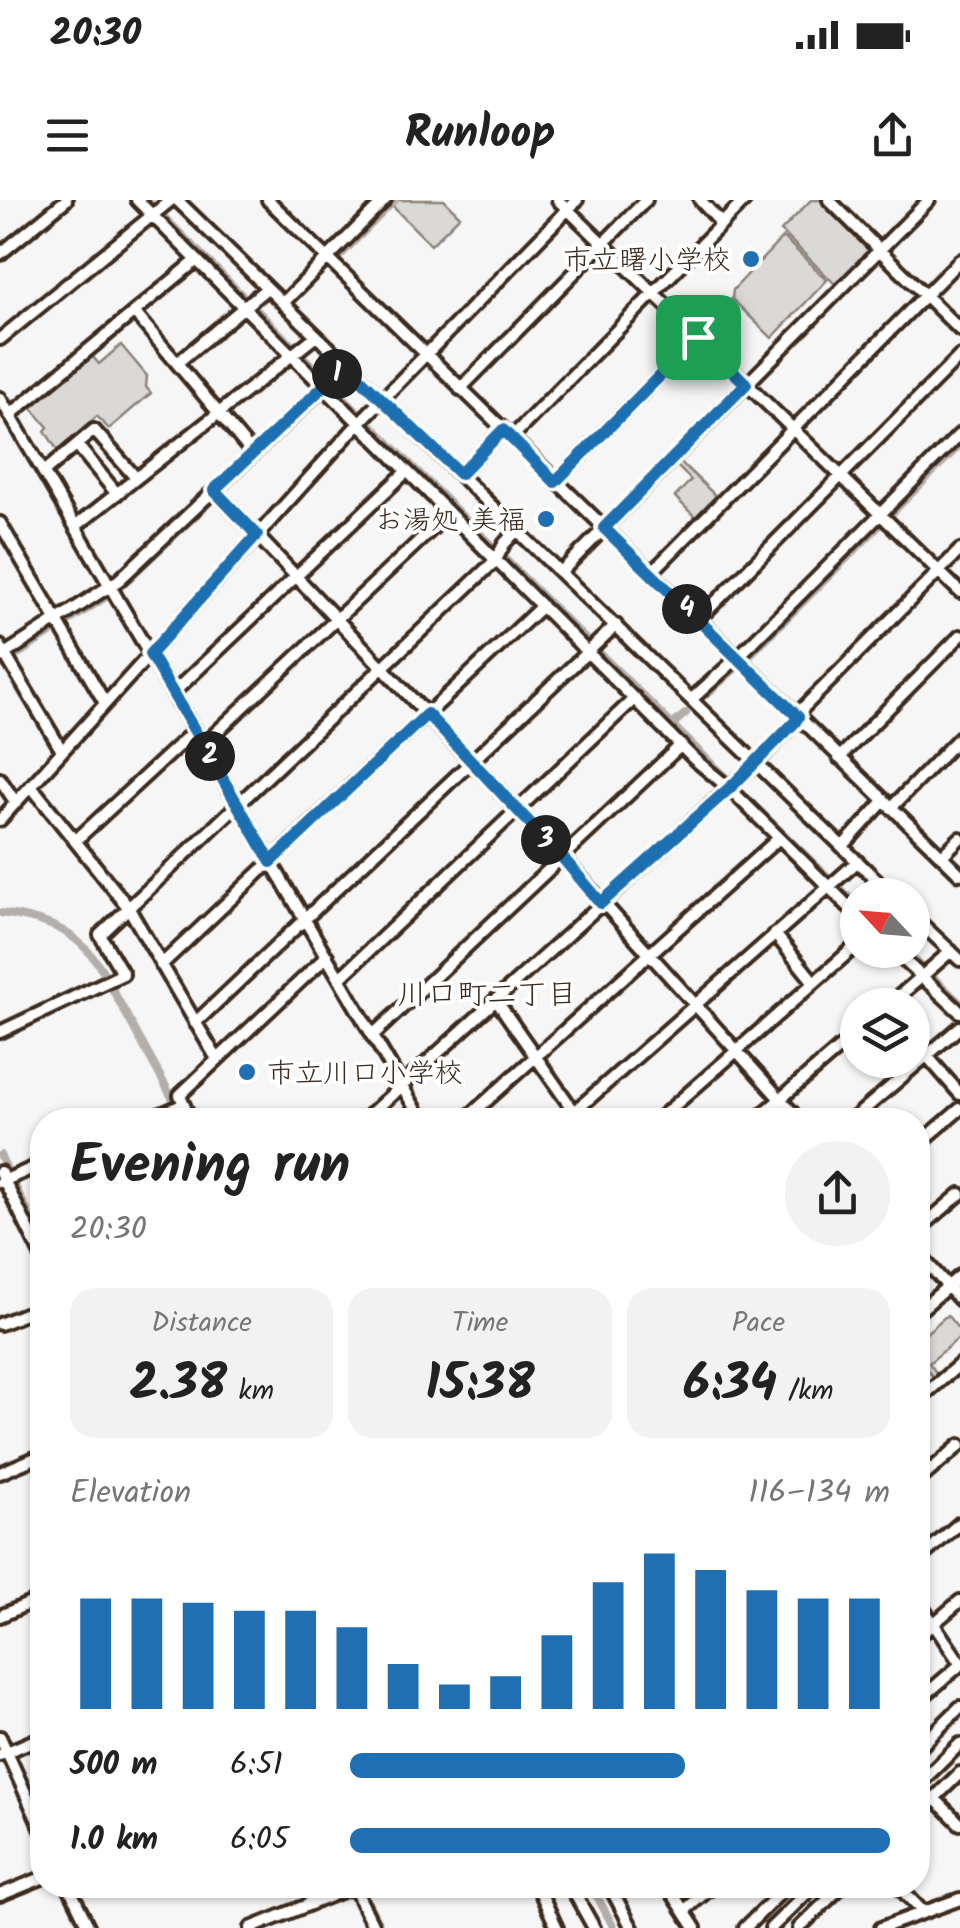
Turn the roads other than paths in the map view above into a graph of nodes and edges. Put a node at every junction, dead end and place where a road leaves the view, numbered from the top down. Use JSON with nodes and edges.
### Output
{"nodes":[{"id":1,"x":66,"y":200,"type":"edge"},
{"id":2,"x":137,"y":200,"type":"edge"},
{"id":3,"x":174,"y":200,"type":"edge"},
{"id":4,"x":268,"y":200,"type":"edge"},
{"id":5,"x":385,"y":200,"type":"edge"},
{"id":6,"x":558,"y":200,"type":"edge"},
{"id":7,"x":577,"y":200,"type":"edge"},
{"id":8,"x":646,"y":200,"type":"edge"},
{"id":9,"x":700,"y":200,"type":"edge"},
{"id":10,"x":746,"y":200,"type":"edge"},
{"id":11,"x":929,"y":200,"type":"edge"},
{"id":12,"x":831,"y":201,"type":"edge"},
{"id":13,"x":568,"y":210,"type":"junction"},
{"id":14,"x":152,"y":215,"type":"junction"},
{"id":15,"x":722,"y":224,"type":"junction"},
{"id":16,"x":603,"y":244,"type":"junction"},
{"id":17,"x":879,"y":250,"type":"junction"},
{"id":18,"x":0,"y":254,"type":"edge"},
{"id":19,"x":328,"y":258,"type":"junction"},
{"id":20,"x":197,"y":260,"type":"junction"},
{"id":21,"x":960,"y":260,"type":"edge"},
{"id":22,"x":268,"y":288,"type":"junction"},
{"id":23,"x":654,"y":293,"type":"junction"},
{"id":24,"x":926,"y":295,"type":"junction"},
{"id":25,"x":283,"y":303,"type":"junction"},
{"id":26,"x":244,"y":308,"type":"junction"},
{"id":27,"x":134,"y":312,"type":"junction"},
{"id":28,"x":960,"y":330,"type":"edge"},
{"id":29,"x":316,"y":336,"type":"junction"},
{"id":30,"x":698,"y":337,"type":"junction"},
{"id":31,"x":0,"y":339,"type":"edge"},
{"id":32,"x":425,"y":354,"type":"junction"},
{"id":33,"x":289,"y":355,"type":"junction"},
{"id":34,"x":960,"y":356,"type":"edge"},
{"id":35,"x":177,"y":362,"type":"junction"},
{"id":36,"x":346,"y":365,"type":"junction"},
{"id":37,"x":746,"y":384,"type":"junction"},
{"id":38,"x":326,"y":387,"type":"junction"},
{"id":39,"x":460,"y":389,"type":"junction"},
{"id":40,"x":0,"y":398,"type":"edge"},
{"id":41,"x":381,"y":400,"type":"junction"},
{"id":42,"x":218,"y":412,"type":"junction"},
{"id":43,"x":10,"y":415,"type":"junction"},
{"id":44,"x":362,"y":420,"type":"junction"},
{"id":45,"x":793,"y":429,"type":"junction"},
{"id":46,"x":507,"y":434,"type":"junction"},
{"id":47,"x":960,"y":434,"type":"edge"},
{"id":48,"x":77,"y":445,"type":"junction"},
{"id":49,"x":253,"y":454,"type":"junction"},
{"id":50,"x":407,"y":471,"type":"junction"},
{"id":51,"x":44,"y":472,"type":"junction"},
{"id":52,"x":460,"y":474,"type":"junction"},
{"id":53,"x":841,"y":476,"type":"junction"},
{"id":54,"x":136,"y":478,"type":"junction"},
{"id":55,"x":555,"y":482,"type":"junction"},
{"id":56,"x":214,"y":490,"type":"junction"},
{"id":57,"x":117,"y":494,"type":"junction"},
{"id":58,"x":449,"y":513,"type":"junction"},
{"id":59,"x":884,"y":517,"type":"junction"},
{"id":60,"x":0,"y":522,"type":"edge"},
{"id":61,"x":76,"y":526,"type":"junction"},
{"id":62,"x":604,"y":528,"type":"junction"},
{"id":63,"x":517,"y":530,"type":"junction"},
{"id":64,"x":257,"y":535,"type":"junction"},
{"id":65,"x":960,"y":550,"type":"edge"},
{"id":66,"x":496,"y":560,"type":"junction"},
{"id":67,"x":939,"y":571,"type":"junction"},
{"id":68,"x":562,"y":572,"type":"junction"},
{"id":69,"x":651,"y":574,"type":"junction"},
{"id":70,"x":296,"y":576,"type":"junction"},
{"id":71,"x":112,"y":588,"type":"junction"},
{"id":72,"x":960,"y":592,"type":"edge"},
{"id":73,"x":542,"y":606,"type":"junction"},
{"id":74,"x":337,"y":620,"type":"junction"},
{"id":75,"x":698,"y":620,"type":"junction"},
{"id":76,"x":58,"y":624,"type":"junction"},
{"id":77,"x":616,"y":625,"type":"junction"},
{"id":78,"x":960,"y":636,"type":"edge"},
{"id":79,"x":590,"y":651,"type":"junction"},
{"id":80,"x":150,"y":654,"type":"junction"},
{"id":81,"x":4,"y":655,"type":"edge"},
{"id":82,"x":741,"y":661,"type":"junction"},
{"id":83,"x":382,"y":667,"type":"junction"},
{"id":84,"x":173,"y":693,"type":"junction"},
{"id":85,"x":635,"y":698,"type":"junction"},
{"id":86,"x":692,"y":698,"type":"junction"},
{"id":87,"x":105,"y":704,"type":"junction"},
{"id":88,"x":427,"y":714,"type":"junction"},
{"id":89,"x":798,"y":717,"type":"junction"},
{"id":90,"x":195,"y":730,"type":"junction"},
{"id":91,"x":960,"y":737,"type":"edge"},
{"id":92,"x":204,"y":745,"type":"junction"},
{"id":93,"x":681,"y":745,"type":"junction"},
{"id":94,"x":62,"y":751,"type":"junction"},
{"id":95,"x":839,"y":758,"type":"junction"},
{"id":96,"x":472,"y":762,"type":"junction"},
{"id":97,"x":756,"y":763,"type":"junction"},
{"id":98,"x":0,"y":780,"type":"edge"},
{"id":99,"x":734,"y":784,"type":"junction"},
{"id":100,"x":32,"y":786,"type":"junction"},
{"id":101,"x":16,"y":803,"type":"junction"},
{"id":102,"x":238,"y":804,"type":"junction"},
{"id":103,"x":887,"y":804,"type":"junction"},
{"id":104,"x":517,"y":810,"type":"junction"},
{"id":105,"x":0,"y":820,"type":"edge"},
{"id":106,"x":780,"y":838,"type":"junction"},
{"id":107,"x":960,"y":838,"type":"edge"},
{"id":108,"x":75,"y":841,"type":"junction"},
{"id":109,"x":842,"y":846,"type":"junction"},
{"id":110,"x":942,"y":856,"type":"junction"},
{"id":111,"x":562,"y":857,"type":"junction"},
{"id":112,"x":271,"y":862,"type":"junction"},
{"id":113,"x":856,"y":862,"type":"junction"},
{"id":114,"x":960,"y":874,"type":"edge"},
{"id":115,"x":873,"y":878,"type":"edge"},
{"id":116,"x":828,"y":887,"type":"junction"},
{"id":117,"x":840,"y":899,"type":"edge"},
{"id":118,"x":601,"y":903,"type":"junction"},
{"id":119,"x":128,"y":907,"type":"junction"},
{"id":120,"x":306,"y":920,"type":"junction"},
{"id":121,"x":930,"y":931,"type":"edge"},
{"id":122,"x":775,"y":934,"type":"junction"},
{"id":123,"x":951,"y":951,"type":"junction"},
{"id":124,"x":648,"y":955,"type":"junction"},
{"id":125,"x":326,"y":956,"type":"junction"},
{"id":126,"x":840,"y":959,"type":"edge"},
{"id":127,"x":960,"y":960,"type":"edge"},
{"id":128,"x":162,"y":966,"type":"junction"},
{"id":129,"x":912,"y":968,"type":"edge"},
{"id":130,"x":921,"y":977,"type":"junction"},
{"id":131,"x":340,"y":978,"type":"junction"},
{"id":132,"x":813,"y":981,"type":"junction"},
{"id":133,"x":908,"y":988,"type":"edge"},
{"id":134,"x":496,"y":1000,"type":"junction"},
{"id":135,"x":694,"y":1005,"type":"junction"},
{"id":136,"x":960,"y":1012,"type":"edge"},
{"id":137,"x":195,"y":1023,"type":"junction"},
{"id":138,"x":960,"y":1027,"type":"edge"},
{"id":139,"x":0,"y":1032,"type":"edge"},
{"id":140,"x":372,"y":1036,"type":"junction"},
{"id":141,"x":840,"y":1048,"type":"edge"},
{"id":142,"x":736,"y":1052,"type":"junction"},
{"id":143,"x":930,"y":1053,"type":"edge"},
{"id":144,"x":535,"y":1057,"type":"junction"},
{"id":145,"x":216,"y":1059,"type":"junction"},
{"id":146,"x":930,"y":1059,"type":"edge"},
{"id":147,"x":901,"y":1078,"type":"edge"},
{"id":148,"x":402,"y":1086,"type":"junction"},
{"id":149,"x":960,"y":1094,"type":"edge"},
{"id":150,"x":780,"y":1100,"type":"junction"},
{"id":151,"x":182,"y":1105,"type":"junction"},
{"id":152,"x":175,"y":1108,"type":"edge"},
{"id":153,"x":184,"y":1108,"type":"edge"},
{"id":154,"x":377,"y":1108,"type":"edge"},
{"id":155,"x":415,"y":1108,"type":"edge"},
{"id":156,"x":478,"y":1108,"type":"edge"},
{"id":157,"x":571,"y":1108,"type":"edge"},
{"id":158,"x":585,"y":1108,"type":"edge"},
{"id":159,"x":672,"y":1108,"type":"edge"},
{"id":160,"x":770,"y":1108,"type":"edge"},
{"id":161,"x":787,"y":1108,"type":"edge"},
{"id":162,"x":866,"y":1108,"type":"edge"},
{"id":163,"x":960,"y":1109,"type":"edge"},
{"id":164,"x":930,"y":1135,"type":"edge"},
{"id":165,"x":30,"y":1169,"type":"edge"},
{"id":166,"x":5,"y":1178,"type":"edge"},
{"id":167,"x":960,"y":1194,"type":"edge"},
{"id":168,"x":930,"y":1220,"type":"edge"},
{"id":169,"x":30,"y":1231,"type":"edge"},
{"id":170,"x":930,"y":1266,"type":"edge"},
{"id":171,"x":960,"y":1276,"type":"edge"},
{"id":172,"x":948,"y":1287,"type":"junction"},
{"id":173,"x":960,"y":1300,"type":"edge"},
{"id":174,"x":930,"y":1302,"type":"edge"},
{"id":175,"x":30,"y":1312,"type":"edge"},
{"id":176,"x":0,"y":1324,"type":"edge"},
{"id":177,"x":960,"y":1364,"type":"edge"},
{"id":178,"x":930,"y":1390,"type":"edge"},
{"id":179,"x":960,"y":1445,"type":"edge"},
{"id":180,"x":30,"y":1461,"type":"edge"},
{"id":181,"x":930,"y":1471,"type":"edge"},
{"id":182,"x":0,"y":1473,"type":"edge"},
{"id":183,"x":960,"y":1524,"type":"edge"},
{"id":184,"x":930,"y":1550,"type":"edge"},
{"id":185,"x":960,"y":1602,"type":"edge"},
{"id":186,"x":30,"y":1603,"type":"edge"},
{"id":187,"x":0,"y":1616,"type":"edge"},
{"id":188,"x":930,"y":1619,"type":"edge"},
{"id":189,"x":933,"y":1624,"type":"junction"},
{"id":190,"x":930,"y":1627,"type":"edge"},
{"id":191,"x":960,"y":1664,"type":"edge"},
{"id":192,"x":930,"y":1690,"type":"edge"},
{"id":193,"x":960,"y":1707,"type":"edge"},
{"id":194,"x":0,"y":1736,"type":"edge"},
{"id":195,"x":930,"y":1737,"type":"edge"},
{"id":196,"x":30,"y":1742,"type":"edge"},
{"id":197,"x":959,"y":1746,"type":"edge"},
{"id":198,"x":4,"y":1754,"type":"edge"},
{"id":199,"x":960,"y":1773,"type":"edge"},
{"id":200,"x":930,"y":1774,"type":"edge"},
{"id":201,"x":934,"y":1798,"type":"junction"},
{"id":202,"x":930,"y":1802,"type":"edge"},
{"id":203,"x":30,"y":1806,"type":"edge"},
{"id":204,"x":960,"y":1824,"type":"edge"},
{"id":205,"x":30,"y":1883,"type":"edge"},
{"id":206,"x":0,"y":1894,"type":"edge"},
{"id":207,"x":74,"y":1898,"type":"edge"},
{"id":208,"x":310,"y":1898,"type":"edge"},
{"id":209,"x":324,"y":1898,"type":"edge"},
{"id":210,"x":361,"y":1898,"type":"edge"},
{"id":211,"x":543,"y":1898,"type":"edge"},
{"id":212,"x":577,"y":1898,"type":"edge"},
{"id":213,"x":617,"y":1898,"type":"edge"},
{"id":214,"x":676,"y":1898,"type":"edge"},
{"id":215,"x":699,"y":1898,"type":"edge"},
{"id":216,"x":775,"y":1898,"type":"edge"},
{"id":217,"x":802,"y":1898,"type":"edge"},
{"id":218,"x":830,"y":1898,"type":"edge"},
{"id":219,"x":910,"y":1898,"type":"edge"},
{"id":220,"x":960,"y":1899,"type":"edge"},
{"id":221,"x":312,"y":1903,"type":"junction"},
{"id":222,"x":684,"y":1911,"type":"junction"},
{"id":223,"x":923,"y":1912,"type":"junction"},
{"id":224,"x":631,"y":1925,"type":"edge"},
{"id":225,"x":890,"y":1926,"type":"edge"},
{"id":226,"x":88,"y":1928,"type":"edge"},
{"id":227,"x":252,"y":1928,"type":"edge"},
{"id":228,"x":374,"y":1928,"type":"edge"},
{"id":229,"x":558,"y":1928,"type":"edge"},
{"id":230,"x":594,"y":1928,"type":"edge"},
{"id":231,"x":615,"y":1928,"type":"edge"},
{"id":232,"x":695,"y":1928,"type":"edge"},
{"id":233,"x":746,"y":1928,"type":"edge"},
{"id":234,"x":771,"y":1928,"type":"edge"},
{"id":235,"x":799,"y":1928,"type":"edge"}],
"edges":[{"from":1,"to":18,"type":"street"},
{"from":2,"to":14,"type":"street"},
{"from":3,"to":14,"type":"street"},
{"from":3,"to":22,"type":"street"},
{"from":4,"to":19,"type":"street"},
{"from":5,"to":19,"type":"street"},
{"from":6,"to":13,"type":"street"},
{"from":7,"to":13,"type":"street"},
{"from":8,"to":16,"type":"street"},
{"from":9,"to":15,"type":"street"},
{"from":10,"to":15,"type":"street"},
{"from":11,"to":17,"type":"street"},
{"from":12,"to":17,"type":"street"},
{"from":13,"to":16,"type":"street"},
{"from":13,"to":32,"type":"street"},
{"from":14,"to":20,"type":"street"},
{"from":14,"to":31,"type":"street"},
{"from":15,"to":23,"type":"street"},
{"from":16,"to":23,"type":"street"},
{"from":16,"to":39,"type":"street"},
{"from":17,"to":24,"type":"street"},
{"from":17,"to":37,"type":"street"},
{"from":19,"to":25,"type":"street"},
{"from":19,"to":32,"type":"street"},
{"from":20,"to":26,"type":"street"},
{"from":20,"to":27,"type":"street"},
{"from":21,"to":24,"type":"street"},
{"from":22,"to":25,"type":"street"},
{"from":22,"to":26,"type":"street"},
{"from":23,"to":30,"type":"street"},
{"from":23,"to":46,"type":"street"},
{"from":24,"to":28,"type":"street"},
{"from":24,"to":45,"type":"street"},
{"from":25,"to":29,"type":"street"},
{"from":26,"to":33,"type":"street"},
{"from":26,"to":35,"type":"street"},
{"from":27,"to":35,"type":"street"},
{"from":27,"to":43,"type":"street"},
{"from":29,"to":33,"type":"street"},
{"from":29,"to":36,"type":"street"},
{"from":30,"to":37,"type":"street"},
{"from":30,"to":55,"type":"street"},
{"from":32,"to":39,"type":"street"},
{"from":32,"to":41,"type":"street"},
{"from":33,"to":38,"type":"street"},
{"from":33,"to":42,"type":"street"},
{"from":34,"to":53,"type":"street"},
{"from":35,"to":42,"type":"street"},
{"from":36,"to":38,"type":"street"},
{"from":36,"to":41,"type":"street"},
{"from":37,"to":45,"type":"street"},
{"from":37,"to":62,"type":"street"},
{"from":38,"to":44,"type":"street"},
{"from":38,"to":49,"type":"street"},
{"from":39,"to":46,"type":"street"},
{"from":40,"to":43,"type":"street"},
{"from":41,"to":44,"type":"street"},
{"from":41,"to":52,"type":"street"},
{"from":42,"to":49,"type":"street"},
{"from":42,"to":54,"type":"street"},
{"from":43,"to":51,"type":"street"},
{"from":44,"to":50,"type":"street"},
{"from":44,"to":64,"type":"street"},
{"from":45,"to":53,"type":"street"},
{"from":45,"to":69,"type":"street"},
{"from":46,"to":52,"type":"street"},
{"from":46,"to":55,"type":"street"},
{"from":47,"to":59,"type":"street"},
{"from":48,"to":51,"type":"street"},
{"from":48,"to":54,"type":"street"},
{"from":48,"to":57,"type":"street"},
{"from":49,"to":56,"type":"street"},
{"from":50,"to":58,"type":"street"},
{"from":50,"to":70,"type":"street"},
{"from":51,"to":61,"type":"street"},
{"from":52,"to":63,"type":"street"},
{"from":53,"to":59,"type":"street"},
{"from":53,"to":75,"type":"street"},
{"from":54,"to":57,"type":"street"},
{"from":55,"to":62,"type":"street"},
{"from":56,"to":64,"type":"street"},
{"from":56,"to":71,"type":"street"},
{"from":57,"to":61,"type":"street"},
{"from":58,"to":66,"type":"street"},
{"from":58,"to":74,"type":"street"},
{"from":59,"to":67,"type":"street"},
{"from":59,"to":82,"type":"street"},
{"from":60,"to":76,"type":"street"},
{"from":61,"to":71,"type":"street"},
{"from":62,"to":68,"type":"street"},
{"from":62,"to":69,"type":"street"},
{"from":63,"to":66,"type":"street"},
{"from":63,"to":68,"type":"street"},
{"from":64,"to":70,"type":"street"},
{"from":64,"to":80,"type":"street"},
{"from":65,"to":67,"type":"street"},
{"from":66,"to":73,"type":"street"},
{"from":66,"to":83,"type":"street"},
{"from":67,"to":72,"type":"street"},
{"from":67,"to":89,"type":"street"},
{"from":68,"to":77,"type":"street"},
{"from":69,"to":75,"type":"street"},
{"from":70,"to":74,"type":"street"},
{"from":70,"to":84,"type":"street"},
{"from":71,"to":76,"type":"street"},
{"from":71,"to":80,"type":"street"},
{"from":73,"to":79,"type":"street"},
{"from":73,"to":88,"type":"street"},
{"from":74,"to":83,"type":"street"},
{"from":74,"to":92,"type":"street"},
{"from":75,"to":82,"type":"street"},
{"from":76,"to":81,"type":"street"},
{"from":76,"to":87,"type":"street"},
{"from":77,"to":79,"type":"street"},
{"from":77,"to":86,"type":"street"},
{"from":78,"to":95,"type":"street"},
{"from":79,"to":85,"type":"street"},
{"from":79,"to":96,"type":"street"},
{"from":80,"to":84,"type":"street"},
{"from":80,"to":87,"type":"street"},
{"from":81,"to":94,"type":"street"},
{"from":82,"to":86,"type":"street"},
{"from":82,"to":89,"type":"street"},
{"from":83,"to":88,"type":"street"},
{"from":83,"to":102,"type":"street"},
{"from":84,"to":90,"type":"street"},
{"from":85,"to":93,"type":"street"},
{"from":85,"to":104,"type":"street"},
{"from":86,"to":97,"type":"street"},
{"from":87,"to":94,"type":"street"},
{"from":88,"to":96,"type":"street"},
{"from":88,"to":112,"type":"street"},
{"from":89,"to":95,"type":"street"},
{"from":89,"to":97,"type":"street"},
{"from":90,"to":92,"type":"street"},
{"from":90,"to":108,"type":"street"},
{"from":91,"to":103,"type":"street"},
{"from":92,"to":102,"type":"street"},
{"from":93,"to":99,"type":"street"},
{"from":93,"to":111,"type":"street"},
{"from":94,"to":100,"type":"street"},
{"from":95,"to":103,"type":"street"},
{"from":96,"to":104,"type":"street"},
{"from":96,"to":120,"type":"street"},
{"from":97,"to":99,"type":"street"},
{"from":97,"to":109,"type":"street"},
{"from":98,"to":101,"type":"street"},
{"from":99,"to":106,"type":"street"},
{"from":99,"to":118,"type":"street"},
{"from":100,"to":101,"type":"street"},
{"from":100,"to":108,"type":"street"},
{"from":101,"to":105,"type":"street"},
{"from":102,"to":112,"type":"street"},
{"from":102,"to":119,"type":"street"},
{"from":103,"to":109,"type":"street"},
{"from":103,"to":110,"type":"street"},
{"from":104,"to":111,"type":"street"},
{"from":104,"to":131,"type":"street"},
{"from":106,"to":116,"type":"street"},
{"from":106,"to":124,"type":"street"},
{"from":107,"to":110,"type":"street"},
{"from":108,"to":119,"type":"street"},
{"from":109,"to":113,"type":"street"},
{"from":110,"to":114,"type":"street"},
{"from":111,"to":118,"type":"street"},
{"from":111,"to":140,"type":"street"},
{"from":112,"to":120,"type":"street"},
{"from":112,"to":128,"type":"street"},
{"from":113,"to":115,"type":"street"},
{"from":113,"to":116,"type":"street"},
{"from":116,"to":117,"type":"street"},
{"from":116,"to":122,"type":"street"},
{"from":118,"to":124,"type":"street"},
{"from":118,"to":134,"type":"street"},
{"from":119,"to":128,"type":"street"},
{"from":119,"to":139,"type":"street"},
{"from":120,"to":125,"type":"street"},
{"from":120,"to":137,"type":"street"},
{"from":121,"to":123,"type":"street"},
{"from":122,"to":132,"type":"street"},
{"from":122,"to":135,"type":"street"},
{"from":123,"to":127,"type":"street"},
{"from":123,"to":130,"type":"street"},
{"from":124,"to":135,"type":"street"},
{"from":124,"to":144,"type":"street"},
{"from":125,"to":131,"type":"street"},
{"from":125,"to":145,"type":"street"},
{"from":126,"to":132,"type":"street"},
{"from":128,"to":137,"type":"street"},
{"from":129,"to":130,"type":"street"},
{"from":130,"to":133,"type":"street"},
{"from":130,"to":136,"type":"street"},
{"from":131,"to":140,"type":"street"},
{"from":132,"to":142,"type":"street"},
{"from":134,"to":144,"type":"street"},
{"from":134,"to":148,"type":"street"},
{"from":135,"to":142,"type":"street"},
{"from":135,"to":158,"type":"street"},
{"from":137,"to":145,"type":"street"},
{"from":138,"to":143,"type":"street"},
{"from":140,"to":148,"type":"street"},
{"from":141,"to":150,"type":"street"},
{"from":142,"to":150,"type":"street"},
{"from":142,"to":159,"type":"street"},
{"from":144,"to":156,"type":"street"},
{"from":144,"to":157,"type":"street"},
{"from":145,"to":151,"type":"street"},
{"from":146,"to":149,"type":"street"},
{"from":147,"to":162,"type":"street"},
{"from":148,"to":154,"type":"street"},
{"from":148,"to":155,"type":"street"},
{"from":150,"to":160,"type":"street"},
{"from":150,"to":161,"type":"street"},
{"from":151,"to":152,"type":"street"},
{"from":151,"to":153,"type":"street"},
{"from":163,"to":164,"type":"street"},
{"from":165,"to":166,"type":"street"},
{"from":166,"to":169,"type":"street"},
{"from":167,"to":168,"type":"street"},
{"from":170,"to":172,"type":"street"},
{"from":171,"to":172,"type":"street"},
{"from":172,"to":173,"type":"street"},
{"from":172,"to":174,"type":"street"},
{"from":175,"to":176,"type":"street"},
{"from":177,"to":178,"type":"street"},
{"from":179,"to":181,"type":"street"},
{"from":180,"to":182,"type":"street"},
{"from":183,"to":184,"type":"street"},
{"from":185,"to":189,"type":"street"},
{"from":186,"to":187,"type":"street"},
{"from":188,"to":189,"type":"street"},
{"from":189,"to":190,"type":"street"},
{"from":189,"to":191,"type":"street"},
{"from":191,"to":192,"type":"street"},
{"from":193,"to":195,"type":"street"},
{"from":194,"to":198,"type":"street"},
{"from":196,"to":198,"type":"street"},
{"from":197,"to":200,"type":"street"},
{"from":198,"to":203,"type":"street"},
{"from":199,"to":201,"type":"street"},
{"from":201,"to":202,"type":"street"},
{"from":201,"to":204,"type":"street"},
{"from":205,"to":206,"type":"street"},
{"from":207,"to":226,"type":"street"},
{"from":208,"to":221,"type":"street"},
{"from":209,"to":221,"type":"street"},
{"from":210,"to":228,"type":"street"},
{"from":211,"to":229,"type":"street"},
{"from":212,"to":230,"type":"street"},
{"from":213,"to":224,"type":"street"},
{"from":214,"to":222,"type":"street"},
{"from":215,"to":222,"type":"street"},
{"from":216,"to":233,"type":"street"},
{"from":217,"to":234,"type":"street"},
{"from":218,"to":235,"type":"street"},
{"from":219,"to":223,"type":"street"},
{"from":220,"to":223,"type":"street"},
{"from":221,"to":227,"type":"street"},
{"from":222,"to":232,"type":"street"},
{"from":223,"to":225,"type":"street"},
{"from":224,"to":231,"type":"street"}]}
